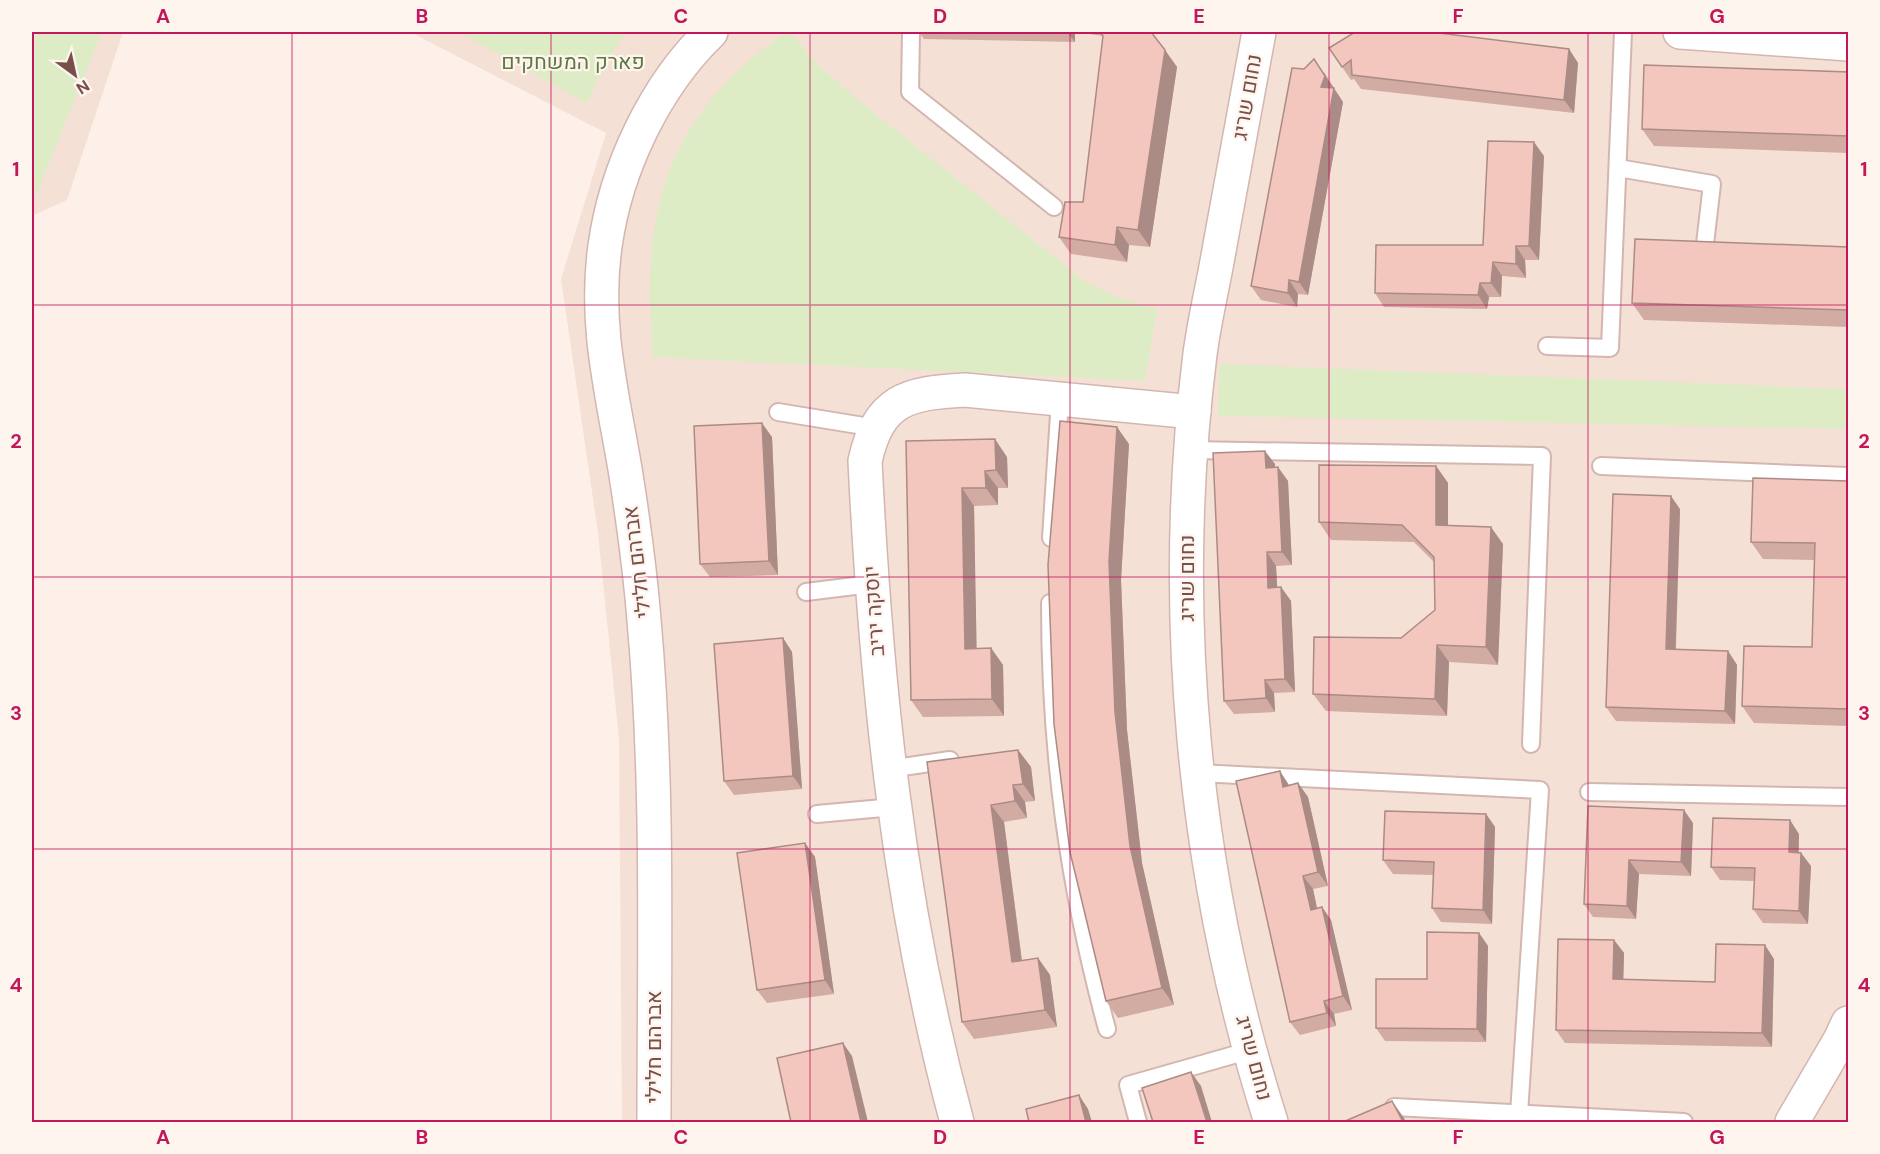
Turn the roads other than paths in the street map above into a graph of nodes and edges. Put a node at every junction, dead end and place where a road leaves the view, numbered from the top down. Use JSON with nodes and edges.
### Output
{"nodes":[{"id":1,"x":711,"y":32,"type":"edge"},
{"id":2,"x":911,"y":32,"type":"edge"},
{"id":3,"x":1259,"y":32,"type":"edge"},
{"id":4,"x":1623,"y":32,"type":"edge"},
{"id":5,"x":1680,"y":32,"type":"edge"},
{"id":6,"x":1848,"y":44,"type":"edge"},
{"id":7,"x":1618,"y":168,"type":"junction"},
{"id":8,"x":1054,"y":207,"type":"dead end"},
{"id":9,"x":1705,"y":244,"type":"edge"},
{"id":10,"x":1547,"y":346,"type":"dead end"},
{"id":11,"x":1060,"y":399,"type":"junction"},
{"id":12,"x":778,"y":412,"type":"dead end"},
{"id":13,"x":1194,"y":412,"type":"junction"},
{"id":14,"x":876,"y":428,"type":"junction"},
{"id":15,"x":1191,"y":450,"type":"junction"},
{"id":16,"x":1601,"y":466,"type":"dead end"},
{"id":17,"x":1848,"y":476,"type":"edge"},
{"id":18,"x":1051,"y":552,"type":"edge"},
{"id":19,"x":1050,"y":583,"type":"edge"},
{"id":20,"x":871,"y":584,"type":"junction"},
{"id":21,"x":806,"y":592,"type":"dead end"},
{"id":22,"x":1531,"y":744,"type":"dead end"},
{"id":23,"x":969,"y":757,"type":"edge"},
{"id":24,"x":889,"y":769,"type":"junction"},
{"id":25,"x":1198,"y":773,"type":"junction"},
{"id":26,"x":1589,"y":792,"type":"dead end"},
{"id":27,"x":1848,"y":798,"type":"edge"},
{"id":28,"x":894,"y":807,"type":"junction"},
{"id":29,"x":816,"y":814,"type":"dead end"},
{"id":30,"x":1848,"y":1023,"type":"edge"},
{"id":31,"x":1107,"y":1029,"type":"edge"},
{"id":32,"x":1251,"y":1050,"type":"junction"},
{"id":33,"x":1841,"y":1058,"type":"edge"},
{"id":34,"x":1394,"y":1107,"type":"edge"},
{"id":35,"x":1519,"y":1114,"type":"junction"},
{"id":36,"x":654,"y":1122,"type":"edge"},
{"id":37,"x":957,"y":1122,"type":"edge"},
{"id":38,"x":1138,"y":1122,"type":"edge"},
{"id":39,"x":1271,"y":1122,"type":"edge"},
{"id":40,"x":1684,"y":1122,"type":"edge"},
{"id":41,"x":1792,"y":1122,"type":"edge"}],
"edges":[{"from":1,"to":36,"type":"street","name":"אברהם חלילי"},
{"from":2,"to":8,"type":"lane"},
{"from":3,"to":13,"type":"street","name":"נחום שריג"},
{"from":4,"to":7,"type":"lane"},
{"from":5,"to":6,"type":"street"},
{"from":7,"to":9,"type":"lane"},
{"from":7,"to":10,"type":"lane"},
{"from":11,"to":13,"type":"street","name":"יוסקה יריב"},
{"from":11,"to":14,"type":"street","name":"יוסקה יריב"},
{"from":11,"to":18,"type":"lane"},
{"from":12,"to":14,"type":"lane"},
{"from":13,"to":15,"type":"street","name":"נחום שריג"},
{"from":14,"to":20,"type":"street","name":"יוסקה יריב"},
{"from":15,"to":22,"type":"lane"},
{"from":15,"to":25,"type":"street","name":"נחום שריג"},
{"from":16,"to":17,"type":"lane"},
{"from":19,"to":31,"type":"lane"},
{"from":20,"to":21,"type":"lane"},
{"from":20,"to":24,"type":"street","name":"יוסקה יריב"},
{"from":23,"to":24,"type":"lane"},
{"from":24,"to":28,"type":"street","name":"יוסקה יריב"},
{"from":25,"to":32,"type":"street","name":"נחום שריג"},
{"from":25,"to":35,"type":"lane"},
{"from":26,"to":27,"type":"lane"},
{"from":28,"to":29,"type":"lane"},
{"from":28,"to":37,"type":"street","name":"יוסקה יריב"},
{"from":30,"to":33,"type":"street"},
{"from":32,"to":38,"type":"lane"},
{"from":32,"to":39,"type":"street","name":"נחום שריג"},
{"from":33,"to":41,"type":"street"},
{"from":34,"to":35,"type":"lane"},
{"from":35,"to":40,"type":"lane"}]}
